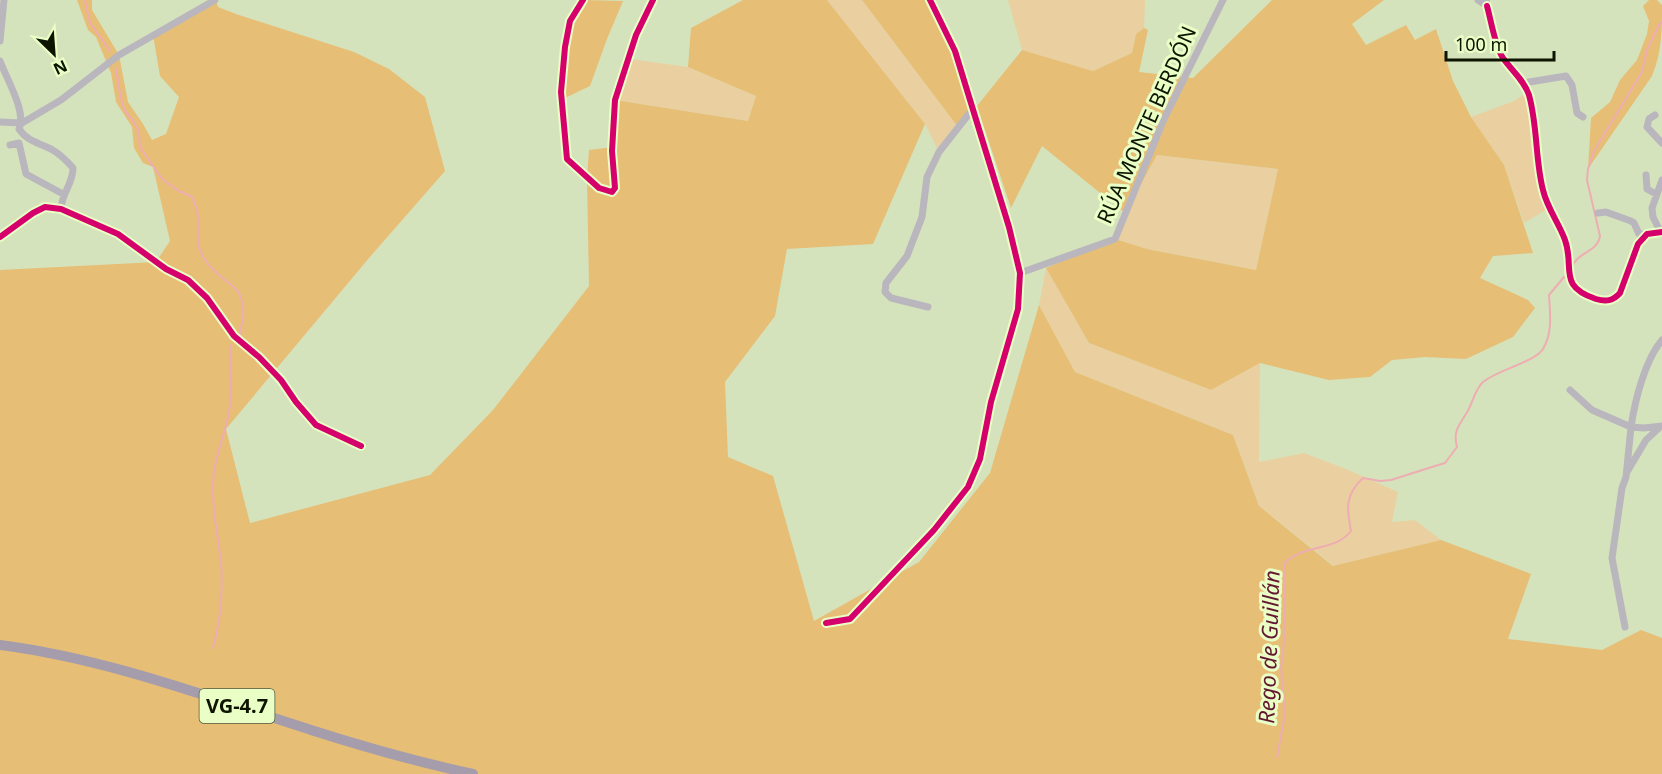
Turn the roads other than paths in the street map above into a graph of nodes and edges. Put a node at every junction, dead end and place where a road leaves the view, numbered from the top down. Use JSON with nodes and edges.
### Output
{"nodes":[{"id":1,"x":4,"y":0,"type":"edge"},
{"id":2,"x":215,"y":0,"type":"edge"},
{"id":3,"x":583,"y":0,"type":"edge"},
{"id":4,"x":653,"y":0,"type":"edge"},
{"id":5,"x":930,"y":0,"type":"edge"},
{"id":6,"x":1213,"y":0,"type":"edge"},
{"id":7,"x":1478,"y":0,"type":"edge"},
{"id":8,"x":1222,"y":1,"type":"edge"},
{"id":9,"x":1486,"y":3,"type":"edge"},
{"id":10,"x":0,"y":41,"type":"edge"},
{"id":11,"x":0,"y":61,"type":"edge"},
{"id":12,"x":0,"y":76,"type":"edge"},
{"id":13,"x":10,"y":81,"type":"junction"},
{"id":14,"x":1523,"y":82,"type":"junction"},
{"id":15,"x":972,"y":110,"type":"junction"},
{"id":16,"x":1655,"y":115,"type":"dead end"},
{"id":17,"x":1583,"y":117,"type":"dead end"},
{"id":18,"x":0,"y":122,"type":"edge"},
{"id":19,"x":22,"y":123,"type":"junction"},
{"id":20,"x":1662,"y":143,"type":"edge"},
{"id":21,"x":10,"y":145,"type":"dead end"},
{"id":22,"x":1646,"y":175,"type":"dead end"},
{"id":23,"x":1662,"y":180,"type":"edge"},
{"id":24,"x":63,"y":194,"type":"junction"},
{"id":25,"x":1656,"y":194,"type":"junction"},
{"id":26,"x":61,"y":208,"type":"junction"},
{"id":27,"x":1598,"y":213,"type":"dead end"},
{"id":28,"x":1661,"y":232,"type":"edge"},
{"id":29,"x":1647,"y":234,"type":"junction"},
{"id":30,"x":0,"y":237,"type":"edge"},
{"id":31,"x":1020,"y":273,"type":"junction"},
{"id":32,"x":928,"y":308,"type":"dead end"},
{"id":33,"x":1662,"y":339,"type":"edge"},
{"id":34,"x":1570,"y":390,"type":"dead end"},
{"id":35,"x":1661,"y":426,"type":"edge"},
{"id":36,"x":1631,"y":427,"type":"junction"},
{"id":37,"x":361,"y":446,"type":"dead end"},
{"id":38,"x":1626,"y":472,"type":"junction"},
{"id":39,"x":826,"y":623,"type":"dead end"},
{"id":40,"x":1625,"y":627,"type":"dead end"},
{"id":41,"x":0,"y":645,"type":"edge"},
{"id":42,"x":473,"y":774,"type":"edge"}],
"edges":[{"from":1,"to":10,"type":"street"},
{"from":2,"to":19,"type":"street"},
{"from":3,"to":4,"type":"street"},
{"from":5,"to":15,"type":"street"},
{"from":6,"to":8,"type":"street"},
{"from":7,"to":9,"type":"street"},
{"from":8,"to":31,"type":"street","name":"RÚA MONTE BERDÓN"},
{"from":9,"to":14,"type":"street"},
{"from":11,"to":13,"type":"street"},
{"from":12,"to":13,"type":"street"},
{"from":13,"to":19,"type":"street"},
{"from":14,"to":17,"type":"street"},
{"from":14,"to":29,"type":"street"},
{"from":15,"to":31,"type":"street"},
{"from":15,"to":32,"type":"street"},
{"from":16,"to":20,"type":"street"},
{"from":18,"to":19,"type":"street"},
{"from":19,"to":24,"type":"street"},
{"from":21,"to":24,"type":"street"},
{"from":22,"to":25,"type":"street"},
{"from":23,"to":25,"type":"street"},
{"from":24,"to":26,"type":"street"},
{"from":25,"to":28,"type":"street"},
{"from":26,"to":30,"type":"street"},
{"from":26,"to":37,"type":"street"},
{"from":27,"to":29,"type":"street"},
{"from":28,"to":29,"type":"street"},
{"from":31,"to":39,"type":"street"},
{"from":33,"to":36,"type":"street"},
{"from":34,"to":36,"type":"street"},
{"from":35,"to":36,"type":"street"},
{"from":35,"to":38,"type":"street"},
{"from":36,"to":38,"type":"street"},
{"from":38,"to":40,"type":"street"},
{"from":41,"to":42,"type":"highway","number":"VG-4.7"}]}
